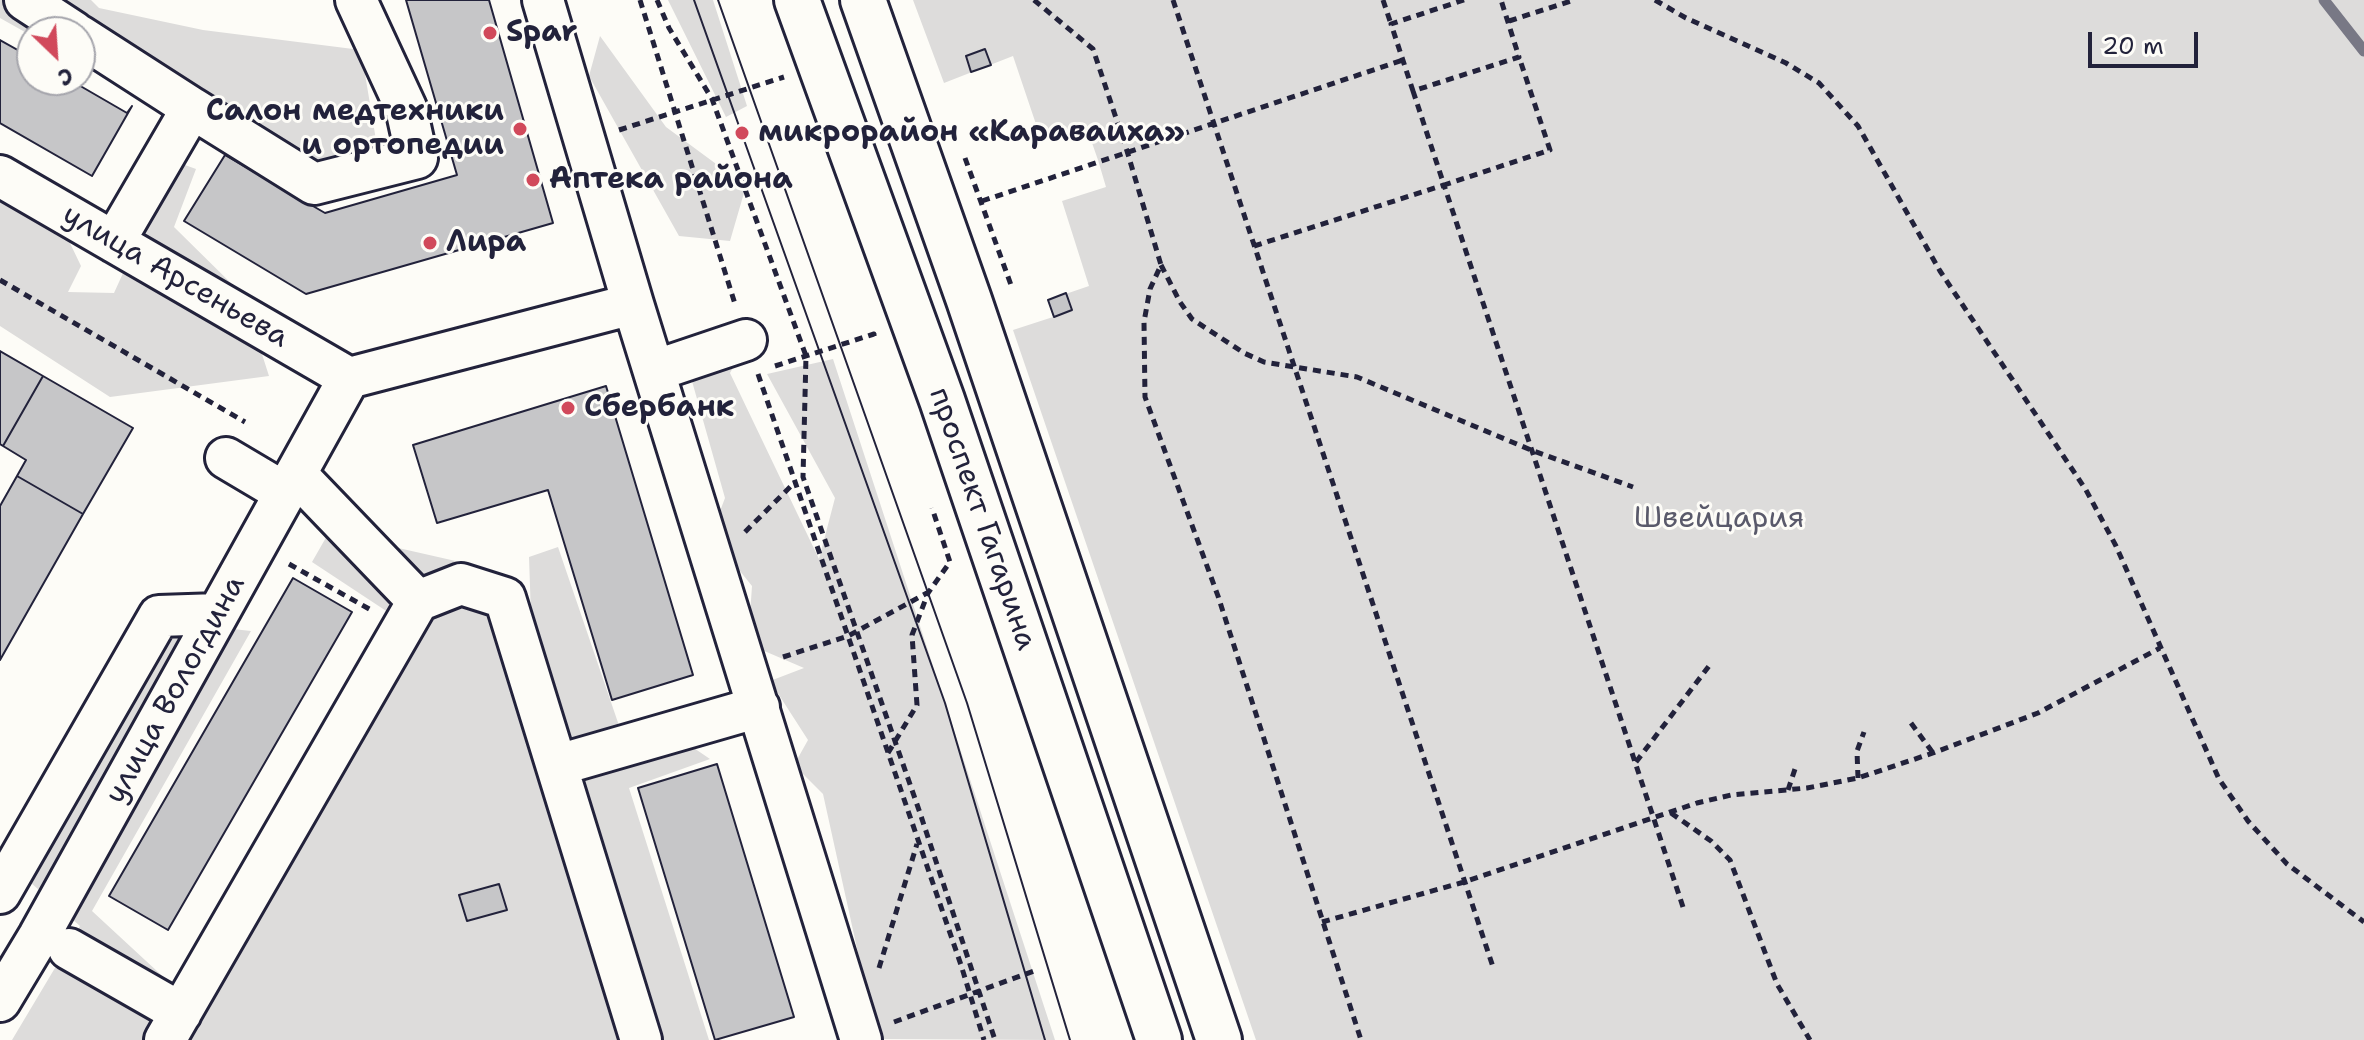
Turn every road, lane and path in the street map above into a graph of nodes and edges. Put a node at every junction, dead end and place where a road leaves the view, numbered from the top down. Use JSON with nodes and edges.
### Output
{"nodes":[{"id":1,"x":25,"y":0,"type":"edge"},
{"id":2,"x":356,"y":0,"type":"edge"},
{"id":3,"x":543,"y":0,"type":"edge"},
{"id":4,"x":640,"y":0,"type":"edge"},
{"id":5,"x":657,"y":0,"type":"edge"},
{"id":6,"x":797,"y":0,"type":"edge"},
{"id":7,"x":863,"y":0,"type":"edge"},
{"id":8,"x":1034,"y":0,"type":"edge"},
{"id":9,"x":1173,"y":0,"type":"edge"},
{"id":10,"x":1383,"y":0,"type":"edge"},
{"id":11,"x":1464,"y":0,"type":"edge"},
{"id":12,"x":1501,"y":0,"type":"edge"},
{"id":13,"x":1574,"y":0,"type":"edge"},
{"id":14,"x":1655,"y":0,"type":"edge"},
{"id":15,"x":50,"y":16,"type":"edge"},
{"id":16,"x":1509,"y":21,"type":"junction"},
{"id":17,"x":1391,"y":24,"type":"junction"},
{"id":18,"x":96,"y":46,"type":"edge"},
{"id":19,"x":1519,"y":57,"type":"junction"},
{"id":20,"x":1403,"y":60,"type":"junction"},
{"id":21,"x":793,"y":74,"type":"dead end"},
{"id":22,"x":1413,"y":91,"type":"junction"},
{"id":23,"x":712,"y":99,"type":"junction"},
{"id":24,"x":192,"y":108,"type":"junction"},
{"id":25,"x":675,"y":112,"type":"junction"},
{"id":26,"x":1214,"y":123,"type":"junction"},
{"id":27,"x":585,"y":141,"type":"junction"},
{"id":28,"x":1127,"y":151,"type":"junction"},
{"id":29,"x":0,"y":176,"type":"edge"},
{"id":30,"x":1444,"y":185,"type":"junction"},
{"id":31,"x":982,"y":201,"type":"dead end"},
{"id":32,"x":114,"y":242,"type":"junction"},
{"id":33,"x":1254,"y":246,"type":"junction"},
{"id":34,"x":1161,"y":265,"type":"junction"},
{"id":35,"x":0,"y":280,"type":"edge"},
{"id":36,"x":633,"y":304,"type":"junction"},
{"id":37,"x":874,"y":334,"type":"dead end"},
{"id":38,"x":746,"y":340,"type":"junction"},
{"id":39,"x":878,"y":348,"type":"dead end"},
{"id":40,"x":1297,"y":368,"type":"junction"},
{"id":41,"x":654,"y":371,"type":"junction"},
{"id":42,"x":349,"y":378,"type":"junction"},
{"id":43,"x":254,"y":427,"type":"dead end"},
{"id":44,"x":1531,"y":450,"type":"junction"},
{"id":45,"x":226,"y":458,"type":"dead end"},
{"id":46,"x":795,"y":482,"type":"junction"},
{"id":47,"x":291,"y":484,"type":"junction"},
{"id":48,"x":1633,"y":487,"type":"dead end"},
{"id":49,"x":931,"y":505,"type":"dead end"},
{"id":50,"x":256,"y":545,"type":"junction"},
{"id":51,"x":714,"y":563,"type":"junction"},
{"id":52,"x":928,"y":593,"type":"junction"},
{"id":53,"x":218,"y":614,"type":"junction"},
{"id":54,"x":410,"y":615,"type":"junction"},
{"id":55,"x":857,"y":631,"type":"junction"},
{"id":56,"x":848,"y":636,"type":"junction"},
{"id":57,"x":2160,"y":648,"type":"junction"},
{"id":58,"x":1709,"y":666,"type":"dead end"},
{"id":59,"x":747,"y":668,"type":"junction"},
{"id":60,"x":759,"y":707,"type":"junction"},
{"id":61,"x":1911,"y":723,"type":"dead end"},
{"id":62,"x":1864,"y":732,"type":"dead end"},
{"id":63,"x":895,"y":741,"type":"junction"},
{"id":64,"x":888,"y":753,"type":"junction"},
{"id":65,"x":1933,"y":753,"type":"junction"},
{"id":66,"x":1636,"y":762,"type":"junction"},
{"id":67,"x":558,"y":765,"type":"junction"},
{"id":68,"x":1795,"y":769,"type":"dead end"},
{"id":69,"x":1858,"y":778,"type":"junction"},
{"id":70,"x":1788,"y":790,"type":"junction"},
{"id":71,"x":1671,"y":813,"type":"junction"},
{"id":72,"x":1655,"y":819,"type":"junction"},
{"id":73,"x":917,"y":843,"type":"junction"},
{"id":74,"x":1464,"y":882,"type":"junction"},
{"id":75,"x":0,"y":893,"type":"edge"},
{"id":76,"x":1683,"y":907,"type":"dead end"},
{"id":77,"x":0,"y":912,"type":"edge"},
{"id":78,"x":1322,"y":922,"type":"junction"},
{"id":79,"x":2364,"y":922,"type":"edge"},
{"id":80,"x":54,"y":943,"type":"junction"},
{"id":81,"x":1494,"y":970,"type":"dead end"},
{"id":82,"x":1034,"y":971,"type":"dead end"},
{"id":83,"x":877,"y":976,"type":"dead end"},
{"id":84,"x":979,"y":991,"type":"junction"},
{"id":85,"x":970,"y":995,"type":"junction"},
{"id":86,"x":0,"y":1001,"type":"edge"},
{"id":87,"x":173,"y":1026,"type":"edge"},
{"id":88,"x":854,"y":1038,"type":"edge"},
{"id":89,"x":641,"y":1040,"type":"edge"},
{"id":90,"x":984,"y":1040,"type":"edge"},
{"id":91,"x":995,"y":1040,"type":"edge"},
{"id":92,"x":1159,"y":1040,"type":"edge"},
{"id":93,"x":1219,"y":1040,"type":"edge"},
{"id":94,"x":1361,"y":1040,"type":"edge"},
{"id":95,"x":1810,"y":1040,"type":"edge"}],
"edges":[{"from":1,"to":15,"type":"street"},
{"from":2,"to":24,"type":"street"},
{"from":3,"to":27,"type":"street"},
{"from":4,"to":25,"type":"path"},
{"from":5,"to":23,"type":"path"},
{"from":6,"to":92,"type":"main road","name":"проспект Гагарина"},
{"from":7,"to":93,"type":"main road","name":"проспект Гагарина"},
{"from":8,"to":28,"type":"path"},
{"from":9,"to":26,"type":"path"},
{"from":10,"to":17,"type":"path"},
{"from":11,"to":17,"type":"path"},
{"from":12,"to":16,"type":"path"},
{"from":13,"to":16,"type":"path"},
{"from":14,"to":57,"type":"path"},
{"from":16,"to":19,"type":"path"},
{"from":17,"to":20,"type":"path"},
{"from":18,"to":24,"type":"street"},
{"from":19,"to":22,"type":"path"},
{"from":19,"to":30,"type":"path"},
{"from":20,"to":22,"type":"path"},
{"from":20,"to":26,"type":"path"},
{"from":21,"to":23,"type":"path"},
{"from":22,"to":30,"type":"path"},
{"from":23,"to":25,"type":"path"},
{"from":23,"to":55,"type":"path"},
{"from":24,"to":32,"type":"street"},
{"from":25,"to":27,"type":"path"},
{"from":25,"to":38,"type":"path"},
{"from":26,"to":28,"type":"path"},
{"from":26,"to":33,"type":"path"},
{"from":27,"to":36,"type":"street"},
{"from":28,"to":31,"type":"path"},
{"from":28,"to":34,"type":"path"},
{"from":29,"to":32,"type":"street","name":"улица Арсеньева"},
{"from":30,"to":33,"type":"path"},
{"from":30,"to":44,"type":"path"},
{"from":32,"to":42,"type":"street","name":"улица Арсеньева"},
{"from":33,"to":40,"type":"path"},
{"from":34,"to":40,"type":"path"},
{"from":34,"to":78,"type":"path"},
{"from":35,"to":43,"type":"path"},
{"from":36,"to":41,"type":"street"},
{"from":36,"to":42,"type":"street"},
{"from":37,"to":39,"type":"path"},
{"from":38,"to":41,"type":"street"},
{"from":38,"to":46,"type":"path"},
{"from":40,"to":44,"type":"path"},
{"from":40,"to":74,"type":"path"},
{"from":41,"to":51,"type":"street"},
{"from":42,"to":47,"type":"street","name":"улица Вологдина"},
{"from":44,"to":48,"type":"path"},
{"from":44,"to":66,"type":"path"},
{"from":45,"to":47,"type":"street"},
{"from":46,"to":51,"type":"path"},
{"from":46,"to":56,"type":"path"},
{"from":47,"to":50,"type":"street","name":"улица Вологдина"},
{"from":47,"to":54,"type":"street"},
{"from":49,"to":52,"type":"path"},
{"from":50,"to":53,"type":"street","name":"улица Вологдина"},
{"from":50,"to":54,"type":"path"},
{"from":51,"to":59,"type":"street"},
{"from":52,"to":55,"type":"path"},
{"from":52,"to":63,"type":"path"},
{"from":53,"to":75,"type":"street"},
{"from":53,"to":80,"type":"street","name":"улица Вологдина"},
{"from":54,"to":67,"type":"street"},
{"from":54,"to":87,"type":"street"},
{"from":55,"to":56,"type":"path"},
{"from":55,"to":63,"type":"path"},
{"from":56,"to":59,"type":"path"},
{"from":56,"to":64,"type":"path"},
{"from":57,"to":65,"type":"path"},
{"from":57,"to":79,"type":"path"},
{"from":58,"to":66,"type":"path"},
{"from":59,"to":60,"type":"street"},
{"from":60,"to":67,"type":"street"},
{"from":60,"to":88,"type":"street"},
{"from":61,"to":65,"type":"path"},
{"from":62,"to":69,"type":"path"},
{"from":63,"to":64,"type":"path"},
{"from":63,"to":84,"type":"path"},
{"from":64,"to":73,"type":"path"},
{"from":65,"to":69,"type":"path"},
{"from":66,"to":72,"type":"path"},
{"from":67,"to":89,"type":"street"},
{"from":68,"to":70,"type":"path"},
{"from":69,"to":70,"type":"path"},
{"from":70,"to":71,"type":"path"},
{"from":71,"to":72,"type":"path"},
{"from":71,"to":95,"type":"path"},
{"from":72,"to":74,"type":"path"},
{"from":72,"to":76,"type":"path"},
{"from":73,"to":83,"type":"path"},
{"from":73,"to":85,"type":"path"},
{"from":74,"to":78,"type":"path"},
{"from":74,"to":81,"type":"path"},
{"from":77,"to":80,"type":"street"},
{"from":78,"to":94,"type":"path"},
{"from":80,"to":86,"type":"street","name":"улица Вологдина"},
{"from":80,"to":87,"type":"street"},
{"from":82,"to":84,"type":"path"},
{"from":84,"to":85,"type":"path"},
{"from":84,"to":91,"type":"path"},
{"from":85,"to":88,"type":"path"},
{"from":85,"to":90,"type":"path"}]}
